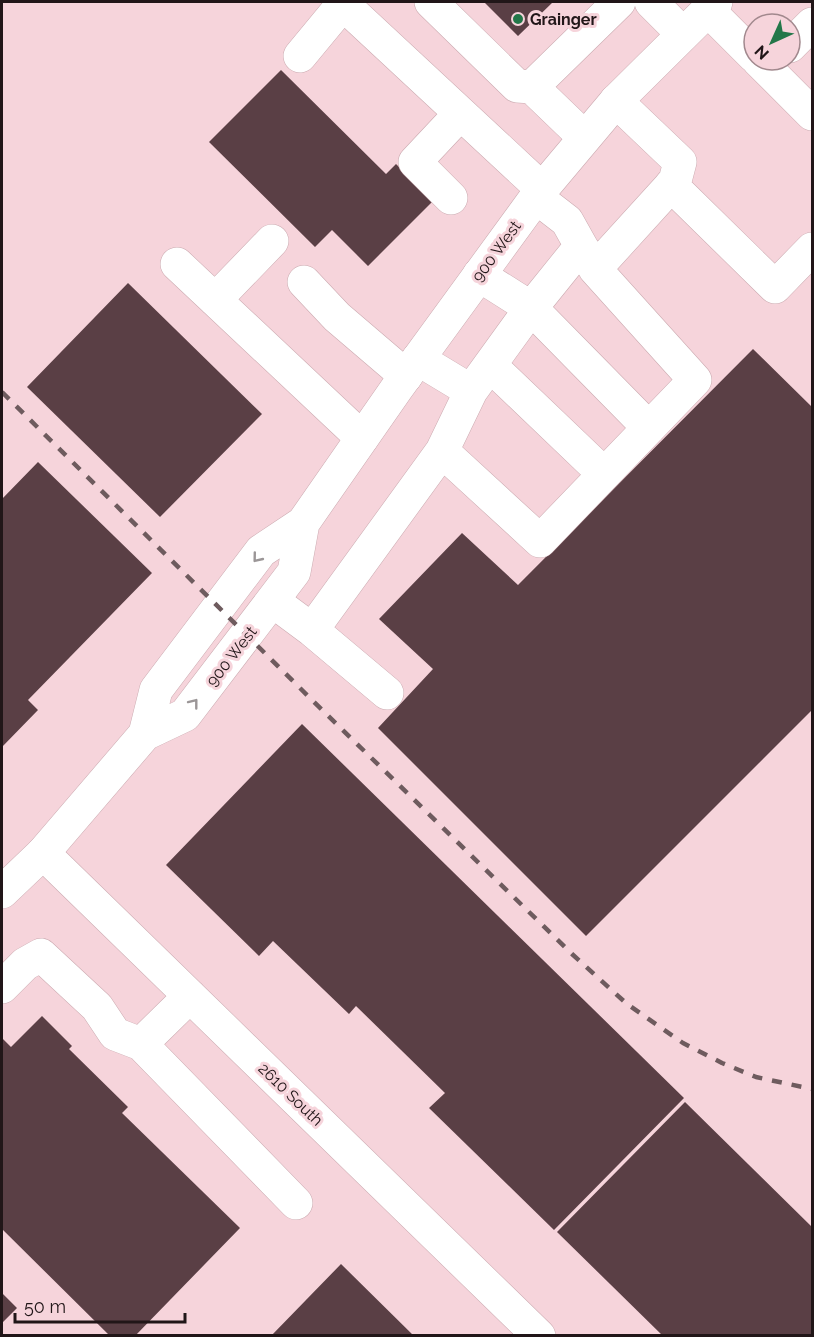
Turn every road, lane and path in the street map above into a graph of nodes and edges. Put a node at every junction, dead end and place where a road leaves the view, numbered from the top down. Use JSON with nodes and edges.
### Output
{"nodes":[{"id":1,"x":431,"y":2,"type":"edge"},
{"id":2,"x":619,"y":2,"type":"edge"},
{"id":3,"x":651,"y":2,"type":"edge"},
{"id":4,"x":712,"y":6,"type":"edge"},
{"id":5,"x":813,"y":24,"type":"edge"},
{"id":6,"x":683,"y":34,"type":"junction"},
{"id":7,"x":802,"y":35,"type":"edge"},
{"id":8,"x":742,"y":38,"type":"edge"},
{"id":9,"x":300,"y":56,"type":"dead end"},
{"id":10,"x":775,"y":72,"type":"edge"},
{"id":11,"x":532,"y":87,"type":"junction"},
{"id":12,"x":616,"y":101,"type":"junction"},
{"id":13,"x":810,"y":106,"type":"edge"},
{"id":14,"x":460,"y":114,"type":"junction"},
{"id":15,"x":584,"y":137,"type":"junction"},
{"id":16,"x":671,"y":185,"type":"junction"},
{"id":17,"x":539,"y":193,"type":"junction"},
{"id":18,"x":451,"y":198,"type":"dead end"},
{"id":19,"x":272,"y":241,"type":"dead end"},
{"id":20,"x":813,"y":249,"type":"edge"},
{"id":21,"x":588,"y":258,"type":"junction"},
{"id":22,"x":177,"y":264,"type":"dead end"},
{"id":23,"x":479,"y":275,"type":"junction"},
{"id":24,"x":304,"y":282,"type":"dead end"},
{"id":25,"x":215,"y":300,"type":"junction"},
{"id":26,"x":531,"y":308,"type":"junction"},
{"id":27,"x":490,"y":365,"type":"junction"},
{"id":28,"x":412,"y":367,"type":"junction"},
{"id":29,"x":471,"y":391,"type":"junction"},
{"id":30,"x":648,"y":428,"type":"junction"},
{"id":31,"x":362,"y":438,"type":"junction"},
{"id":32,"x":442,"y":451,"type":"junction"},
{"id":33,"x":604,"y":474,"type":"junction"},
{"id":34,"x":303,"y":523,"type":"junction"},
{"id":35,"x":273,"y":601,"type":"junction"},
{"id":36,"x":312,"y":630,"type":"junction"},
{"id":37,"x":387,"y":693,"type":"dead end"},
{"id":38,"x":145,"y":734,"type":"junction"},
{"id":39,"x":43,"y":852,"type":"junction"},
{"id":40,"x":2,"y":892,"type":"edge"},
{"id":41,"x":2,"y":987,"type":"edge"},
{"id":42,"x":190,"y":996,"type":"junction"},
{"id":43,"x":141,"y":1044,"type":"junction"},
{"id":44,"x":296,"y":1203,"type":"dead end"},
{"id":45,"x":539,"y":1335,"type":"edge"}],
"edges":[{"from":1,"to":11,"type":"main road"},
{"from":2,"to":11,"type":"main road"},
{"from":3,"to":6,"type":"main road"},
{"from":4,"to":6,"type":"main road","name":"900 West"},
{"from":4,"to":8,"type":"main road"},
{"from":5,"to":7,"type":"main road"},
{"from":6,"to":12,"type":"main road","name":"900 West"},
{"from":9,"to":14,"type":"main road"},
{"from":10,"to":13,"type":"main road"},
{"from":11,"to":15,"type":"main road"},
{"from":12,"to":15,"type":"main road","name":"900 West"},
{"from":12,"to":16,"type":"main road"},
{"from":14,"to":17,"type":"main road"},
{"from":14,"to":18,"type":"main road"},
{"from":15,"to":17,"type":"main road","name":"900 West"},
{"from":16,"to":20,"type":"main road"},
{"from":16,"to":21,"type":"main road"},
{"from":17,"to":21,"type":"main road"},
{"from":17,"to":23,"type":"main road","name":"900 West"},
{"from":19,"to":25,"type":"main road"},
{"from":21,"to":26,"type":"main road"},
{"from":21,"to":30,"type":"main road"},
{"from":22,"to":25,"type":"main road"},
{"from":23,"to":26,"type":"main road"},
{"from":23,"to":28,"type":"main road","name":"900 West"},
{"from":24,"to":28,"type":"main road"},
{"from":25,"to":31,"type":"main road"},
{"from":26,"to":27,"type":"main road"},
{"from":26,"to":30,"type":"main road"},
{"from":27,"to":29,"type":"main road"},
{"from":27,"to":33,"type":"main road"},
{"from":28,"to":29,"type":"main road"},
{"from":28,"to":31,"type":"main road","name":"900 West"},
{"from":29,"to":32,"type":"main road"},
{"from":30,"to":33,"type":"main road"},
{"from":31,"to":34,"type":"main road","name":"900 West"},
{"from":32,"to":33,"type":"main road"},
{"from":32,"to":36,"type":"main road"},
{"from":34,"to":35,"type":"main road","name":"900 West"},
{"from":34,"to":38,"type":"main road","name":"900 West","one_way":true},
{"from":35,"to":36,"type":"main road"},
{"from":38,"to":35,"type":"main road","name":"900 West","one_way":true},
{"from":36,"to":37,"type":"main road"},
{"from":38,"to":39,"type":"main road","name":"900 West"},
{"from":39,"to":40,"type":"main road","name":"900 West"},
{"from":39,"to":42,"type":"main road","name":"2610 South"},
{"from":41,"to":43,"type":"main road"},
{"from":42,"to":43,"type":"main road"},
{"from":42,"to":45,"type":"main road","name":"2610 South"},
{"from":43,"to":44,"type":"main road"}]}
